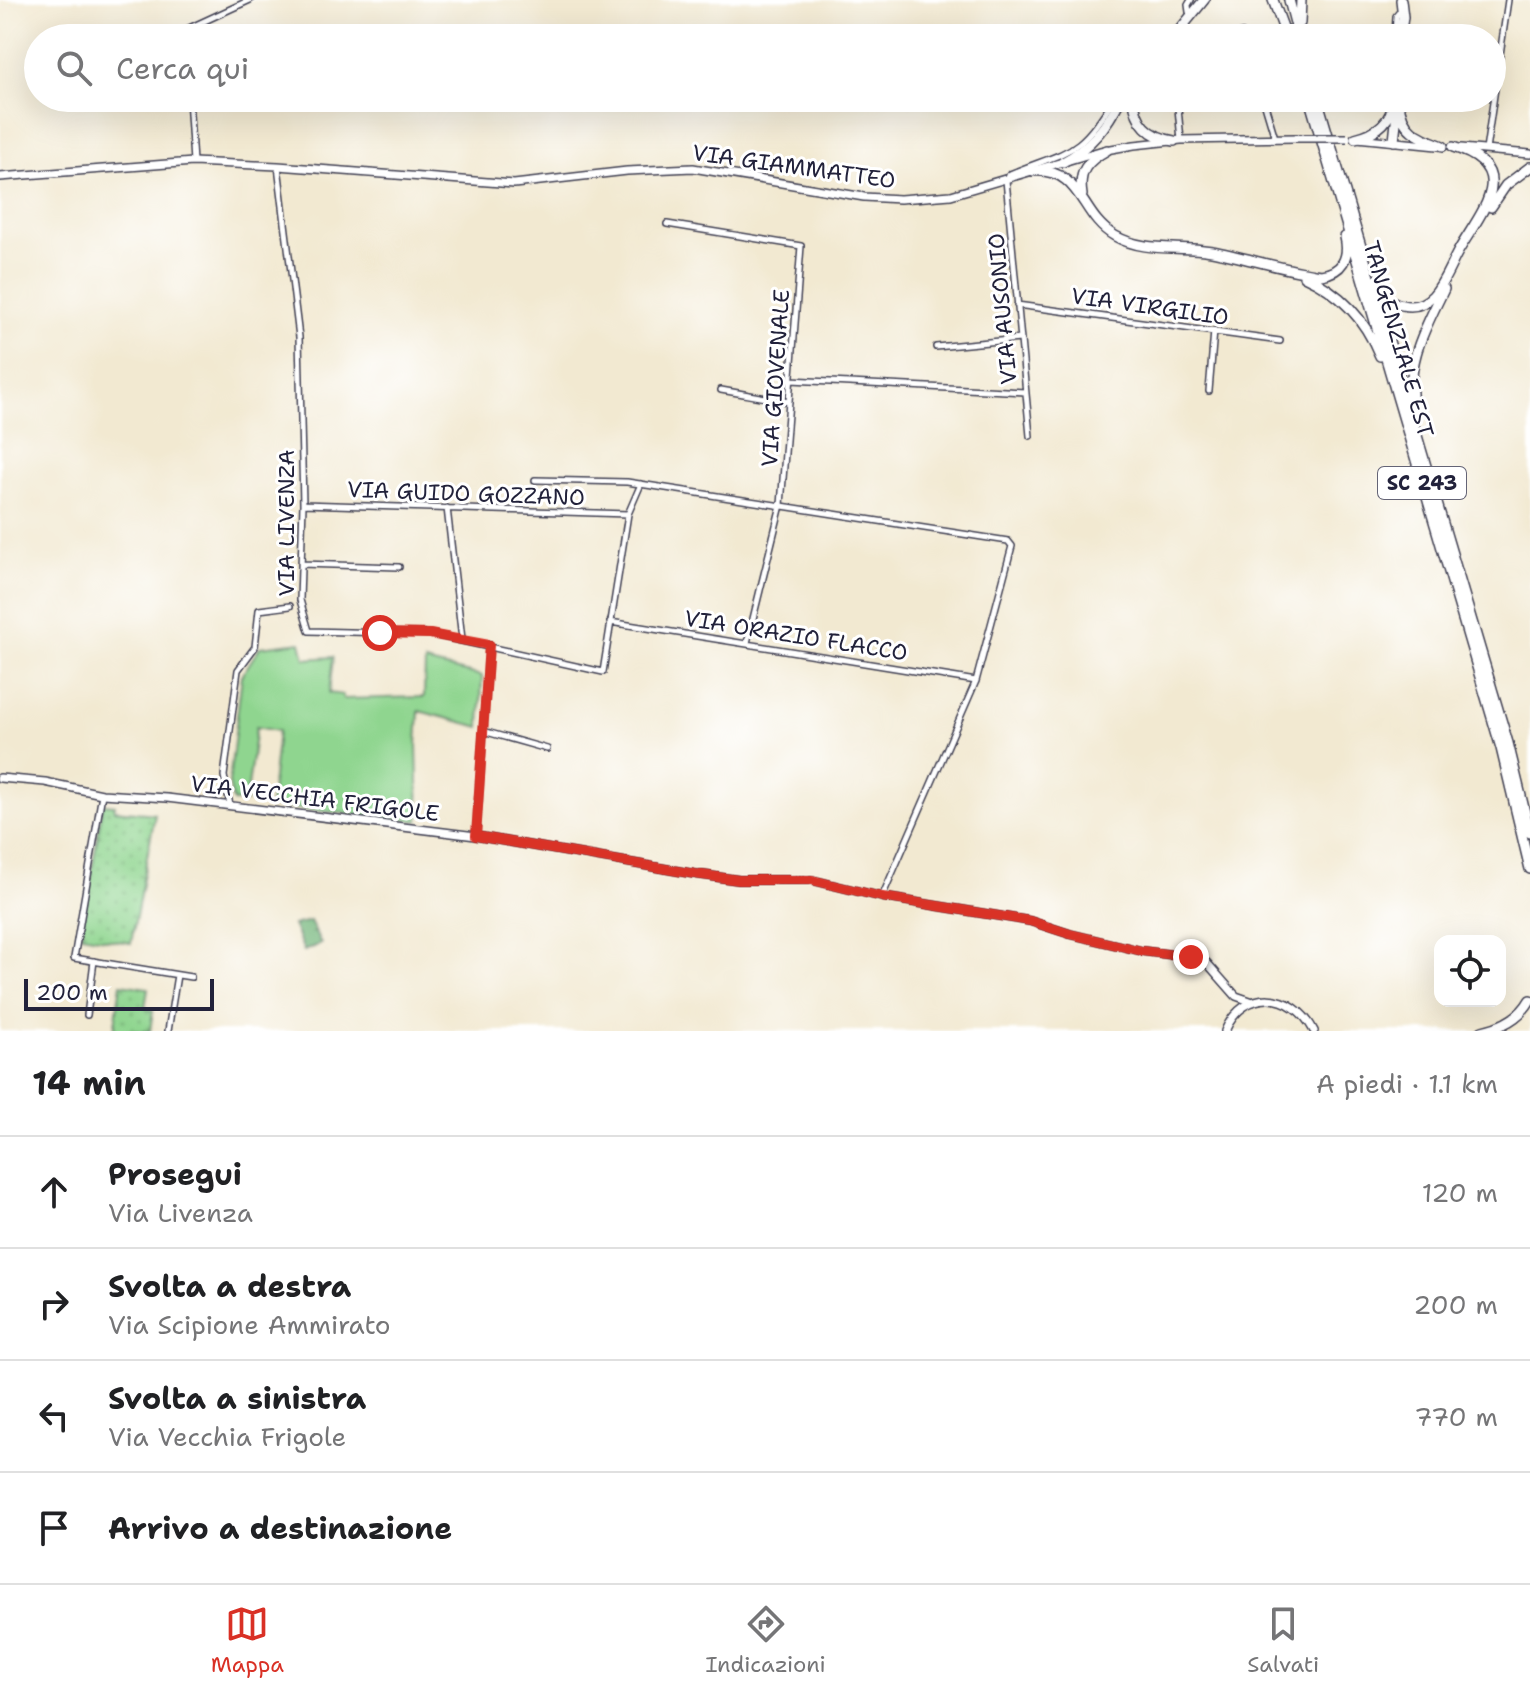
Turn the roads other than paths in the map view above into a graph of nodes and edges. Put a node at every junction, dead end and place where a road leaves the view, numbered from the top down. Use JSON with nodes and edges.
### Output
{"nodes":[{"id":1,"x":250,"y":0,"type":"edge"},
{"id":2,"x":1202,"y":0,"type":"edge"},
{"id":3,"x":1273,"y":0,"type":"edge"},
{"id":4,"x":1280,"y":0,"type":"edge"},
{"id":5,"x":1289,"y":0,"type":"edge"},
{"id":6,"x":1301,"y":0,"type":"edge"},
{"id":7,"x":1508,"y":0,"type":"edge"},
{"id":8,"x":1403,"y":3,"type":"edge"},
{"id":9,"x":1189,"y":6,"type":"edge"},
{"id":10,"x":198,"y":24,"type":"edge"},
{"id":11,"x":1178,"y":24,"type":"edge"},
{"id":12,"x":1182,"y":24,"type":"edge"},
{"id":13,"x":1283,"y":24,"type":"edge"},
{"id":14,"x":1286,"y":24,"type":"edge"},
{"id":15,"x":1297,"y":24,"type":"edge"},
{"id":16,"x":1300,"y":24,"type":"edge"},
{"id":17,"x":1401,"y":24,"type":"edge"},
{"id":18,"x":1504,"y":24,"type":"edge"},
{"id":19,"x":190,"y":112,"type":"edge"},
{"id":20,"x":1106,"y":112,"type":"edge"},
{"id":21,"x":1113,"y":112,"type":"edge"},
{"id":22,"x":1136,"y":112,"type":"edge"},
{"id":23,"x":1177,"y":112,"type":"edge"},
{"id":24,"x":1267,"y":112,"type":"edge"},
{"id":25,"x":1313,"y":112,"type":"edge"},
{"id":26,"x":1321,"y":112,"type":"edge"},
{"id":27,"x":1391,"y":112,"type":"edge"},
{"id":28,"x":1395,"y":112,"type":"edge"},
{"id":29,"x":1399,"y":112,"type":"edge"},
{"id":30,"x":1492,"y":112,"type":"edge"},
{"id":31,"x":1351,"y":138,"type":"junction"},
{"id":32,"x":1276,"y":139,"type":"junction"},
{"id":33,"x":1178,"y":141,"type":"junction"},
{"id":34,"x":1394,"y":141,"type":"junction"},
{"id":35,"x":1448,"y":146,"type":"junction"},
{"id":36,"x":1107,"y":150,"type":"junction"},
{"id":37,"x":1486,"y":150,"type":"junction"},
{"id":38,"x":1530,"y":154,"type":"edge"},
{"id":39,"x":193,"y":162,"type":"junction"},
{"id":40,"x":1063,"y":162,"type":"junction"},
{"id":41,"x":278,"y":166,"type":"junction"},
{"id":42,"x":1530,"y":167,"type":"edge"},
{"id":43,"x":1033,"y":171,"type":"junction"},
{"id":44,"x":0,"y":177,"type":"edge"},
{"id":45,"x":1006,"y":180,"type":"junction"},
{"id":46,"x":1334,"y":184,"type":"junction"},
{"id":47,"x":1348,"y":203,"type":"junction"},
{"id":48,"x":1088,"y":209,"type":"junction"},
{"id":49,"x":667,"y":224,"type":"dead end"},
{"id":50,"x":1290,"y":270,"type":"junction"},
{"id":51,"x":1017,"y":305,"type":"junction"},
{"id":52,"x":1214,"y":331,"type":"junction"},
{"id":53,"x":1020,"y":339,"type":"junction"},
{"id":54,"x":1280,"y":341,"type":"dead end"},
{"id":55,"x":936,"y":347,"type":"dead end"},
{"id":56,"x":791,"y":380,"type":"junction"},
{"id":57,"x":721,"y":390,"type":"dead end"},
{"id":58,"x":1209,"y":391,"type":"dead end"},
{"id":59,"x":1025,"y":392,"type":"junction"},
{"id":60,"x":789,"y":402,"type":"junction"},
{"id":61,"x":1401,"y":408,"type":"junction"},
{"id":62,"x":1030,"y":436,"type":"dead end"},
{"id":63,"x":1422,"y":454,"type":"junction"},
{"id":64,"x":535,"y":480,"type":"dead end"},
{"id":65,"x":641,"y":484,"type":"junction"},
{"id":66,"x":303,"y":504,"type":"junction"},
{"id":67,"x":781,"y":505,"type":"junction"},
{"id":68,"x":447,"y":508,"type":"junction"},
{"id":69,"x":628,"y":514,"type":"junction"},
{"id":70,"x":301,"y":564,"type":"junction"},
{"id":71,"x":399,"y":567,"type":"dead end"},
{"id":72,"x":290,"y":606,"type":"dead end"},
{"id":73,"x":610,"y":622,"type":"junction"},
{"id":74,"x":462,"y":639,"type":"junction"},
{"id":75,"x":747,"y":643,"type":"junction"},
{"id":76,"x":489,"y":645,"type":"junction"},
{"id":77,"x":976,"y":681,"type":"junction"},
{"id":78,"x":483,"y":731,"type":"junction"},
{"id":79,"x":547,"y":749,"type":"dead end"},
{"id":80,"x":0,"y":778,"type":"edge"},
{"id":81,"x":102,"y":794,"type":"junction"},
{"id":82,"x":230,"y":805,"type":"junction"},
{"id":83,"x":1530,"y":833,"type":"edge"},
{"id":84,"x":476,"y":836,"type":"junction"},
{"id":85,"x":1530,"y":869,"type":"edge"},
{"id":86,"x":882,"y":897,"type":"junction"},
{"id":87,"x":94,"y":961,"type":"junction"},
{"id":88,"x":177,"y":975,"type":"junction"},
{"id":89,"x":191,"y":977,"type":"dead end"},
{"id":90,"x":1226,"y":987,"type":"junction"},
{"id":91,"x":1530,"y":1000,"type":"edge"},
{"id":92,"x":1253,"y":1002,"type":"junction"},
{"id":93,"x":87,"y":1015,"type":"dead end"},
{"id":94,"x":1233,"y":1016,"type":"junction"},
{"id":95,"x":168,"y":1031,"type":"edge"},
{"id":96,"x":1225,"y":1031,"type":"edge"},
{"id":97,"x":1314,"y":1031,"type":"edge"},
{"id":98,"x":1482,"y":1031,"type":"edge"}],
"edges":[{"from":1,"to":10,"type":"street"},
{"from":2,"to":9,"type":"highway"},
{"from":2,"to":12,"type":"highway"},
{"from":3,"to":13,"type":"highway"},
{"from":4,"to":14,"type":"highway"},
{"from":5,"to":15,"type":"highway"},
{"from":6,"to":16,"type":"highway"},
{"from":7,"to":18,"type":"street"},
{"from":8,"to":17,"type":"highway"},
{"from":9,"to":11,"type":"highway"},
{"from":19,"to":39,"type":"street"},
{"from":20,"to":45,"type":"street"},
{"from":21,"to":40,"type":"highway"},
{"from":22,"to":33,"type":"highway"},
{"from":23,"to":33,"type":"street"},
{"from":24,"to":32,"type":"street"},
{"from":25,"to":46,"type":"highway","name":"TANGENZIALE EST","number":"SC 243"},
{"from":26,"to":47,"type":"highway","name":"TANGENZIALE EST","number":"SC 243"},
{"from":27,"to":31,"type":"highway"},
{"from":28,"to":34,"type":"highway"},
{"from":29,"to":35,"type":"highway"},
{"from":30,"to":37,"type":"street"},
{"from":31,"to":32,"type":"street","name":"VIA GIAMMATTEO","bridge":true},
{"from":31,"to":34,"type":"street","name":"VIA GIAMMATTEO"},
{"from":32,"to":33,"type":"street","name":"VIA GIAMMATTEO"},
{"from":33,"to":36,"type":"street","name":"VIA GIAMMATTEO"},
{"from":34,"to":35,"type":"street","name":"VIA GIAMMATTEO"},
{"from":35,"to":37,"type":"street","name":"VIA GIAMMATTEO"},
{"from":35,"to":47,"type":"highway"},
{"from":36,"to":40,"type":"street","name":"VIA GIAMMATTEO"},
{"from":36,"to":48,"type":"highway"},
{"from":37,"to":38,"type":"street","name":"VIA GIAMMATTEO"},
{"from":39,"to":41,"type":"street","name":"VIA GIAMMATTEO"},
{"from":39,"to":44,"type":"street","name":"VIA GIAMMATTEO"},
{"from":40,"to":43,"type":"street","name":"VIA GIAMMATTEO"},
{"from":41,"to":45,"type":"street","name":"VIA GIAMMATTEO"},
{"from":41,"to":66,"type":"street","name":"VIA LIVENZA"},
{"from":42,"to":63,"type":"highway"},
{"from":43,"to":45,"type":"street","name":"VIA GIAMMATTEO"},
{"from":43,"to":48,"type":"highway"},
{"from":45,"to":51,"type":"street","name":"VIA AUSONIO"},
{"from":46,"to":50,"type":"highway"},
{"from":46,"to":61,"type":"highway","name":"TANGENZIALE EST","number":"SC 243"},
{"from":47,"to":63,"type":"highway","name":"TANGENZIALE EST","number":"SC 243"},
{"from":48,"to":50,"type":"highway"},
{"from":49,"to":56,"type":"street","name":"VIA GIOVENALE"},
{"from":50,"to":61,"type":"highway"},
{"from":51,"to":52,"type":"street","name":"VIA VIRGILIO"},
{"from":51,"to":53,"type":"street","name":"VIA AUSONIO"},
{"from":52,"to":54,"type":"street","name":"VIA VIRGILIO"},
{"from":52,"to":58,"type":"street"},
{"from":53,"to":55,"type":"street"},
{"from":53,"to":59,"type":"street","name":"VIA AUSONIO"},
{"from":56,"to":59,"type":"street"},
{"from":56,"to":60,"type":"street","name":"VIA GIOVENALE"},
{"from":57,"to":60,"type":"street"},
{"from":59,"to":62,"type":"street","name":"VIA AUSONIO"},
{"from":60,"to":67,"type":"street","name":"VIA GIOVENALE"},
{"from":61,"to":85,"type":"highway","name":"TANGENZIALE EST","number":"SC 243"},
{"from":63,"to":83,"type":"highway","name":"TANGENZIALE EST","number":"SC 243"},
{"from":64,"to":65,"type":"street"},
{"from":65,"to":67,"type":"street"},
{"from":65,"to":69,"type":"street"},
{"from":66,"to":68,"type":"street","name":"VIA GUIDO GOZZANO"},
{"from":66,"to":70,"type":"street","name":"VIA LIVENZA"},
{"from":67,"to":75,"type":"street","name":"VIA GIOVENALE"},
{"from":67,"to":77,"type":"street"},
{"from":68,"to":69,"type":"street","name":"VIA GUIDO GOZZANO"},
{"from":68,"to":74,"type":"street"},
{"from":69,"to":73,"type":"street"},
{"from":70,"to":71,"type":"street"},
{"from":70,"to":74,"type":"street","name":"VIA LIVENZA"},
{"from":72,"to":82,"type":"street"},
{"from":73,"to":75,"type":"street","name":"VIA ORAZIO FLACCO"},
{"from":73,"to":76,"type":"street","name":"VIA LIVENZA"},
{"from":74,"to":76,"type":"street","name":"VIA LIVENZA"},
{"from":75,"to":77,"type":"street","name":"VIA ORAZIO FLACCO"},
{"from":76,"to":78,"type":"street"},
{"from":77,"to":86,"type":"street"},
{"from":78,"to":79,"type":"street"},
{"from":78,"to":84,"type":"street"},
{"from":80,"to":81,"type":"street","name":"VIA VECCHIA FRIGOLE"},
{"from":81,"to":82,"type":"street","name":"VIA VECCHIA FRIGOLE"},
{"from":81,"to":87,"type":"street"},
{"from":82,"to":84,"type":"street","name":"VIA VECCHIA FRIGOLE"},
{"from":84,"to":86,"type":"street","name":"VIA VECCHIA FRIGOLE"},
{"from":86,"to":90,"type":"street","name":"VIA VECCHIA FRIGOLE"},
{"from":87,"to":88,"type":"street"},
{"from":87,"to":93,"type":"street"},
{"from":88,"to":89,"type":"street"},
{"from":88,"to":95,"type":"street"},
{"from":90,"to":92,"type":"street","name":"VIA VECCHIA FRIGOLE"},
{"from":90,"to":94,"type":"street"},
{"from":91,"to":98,"type":"highway"},
{"from":92,"to":94,"type":"street"},
{"from":92,"to":97,"type":"street","name":"VIA VECCHIA FRIGOLE"},
{"from":94,"to":96,"type":"street"}]}
